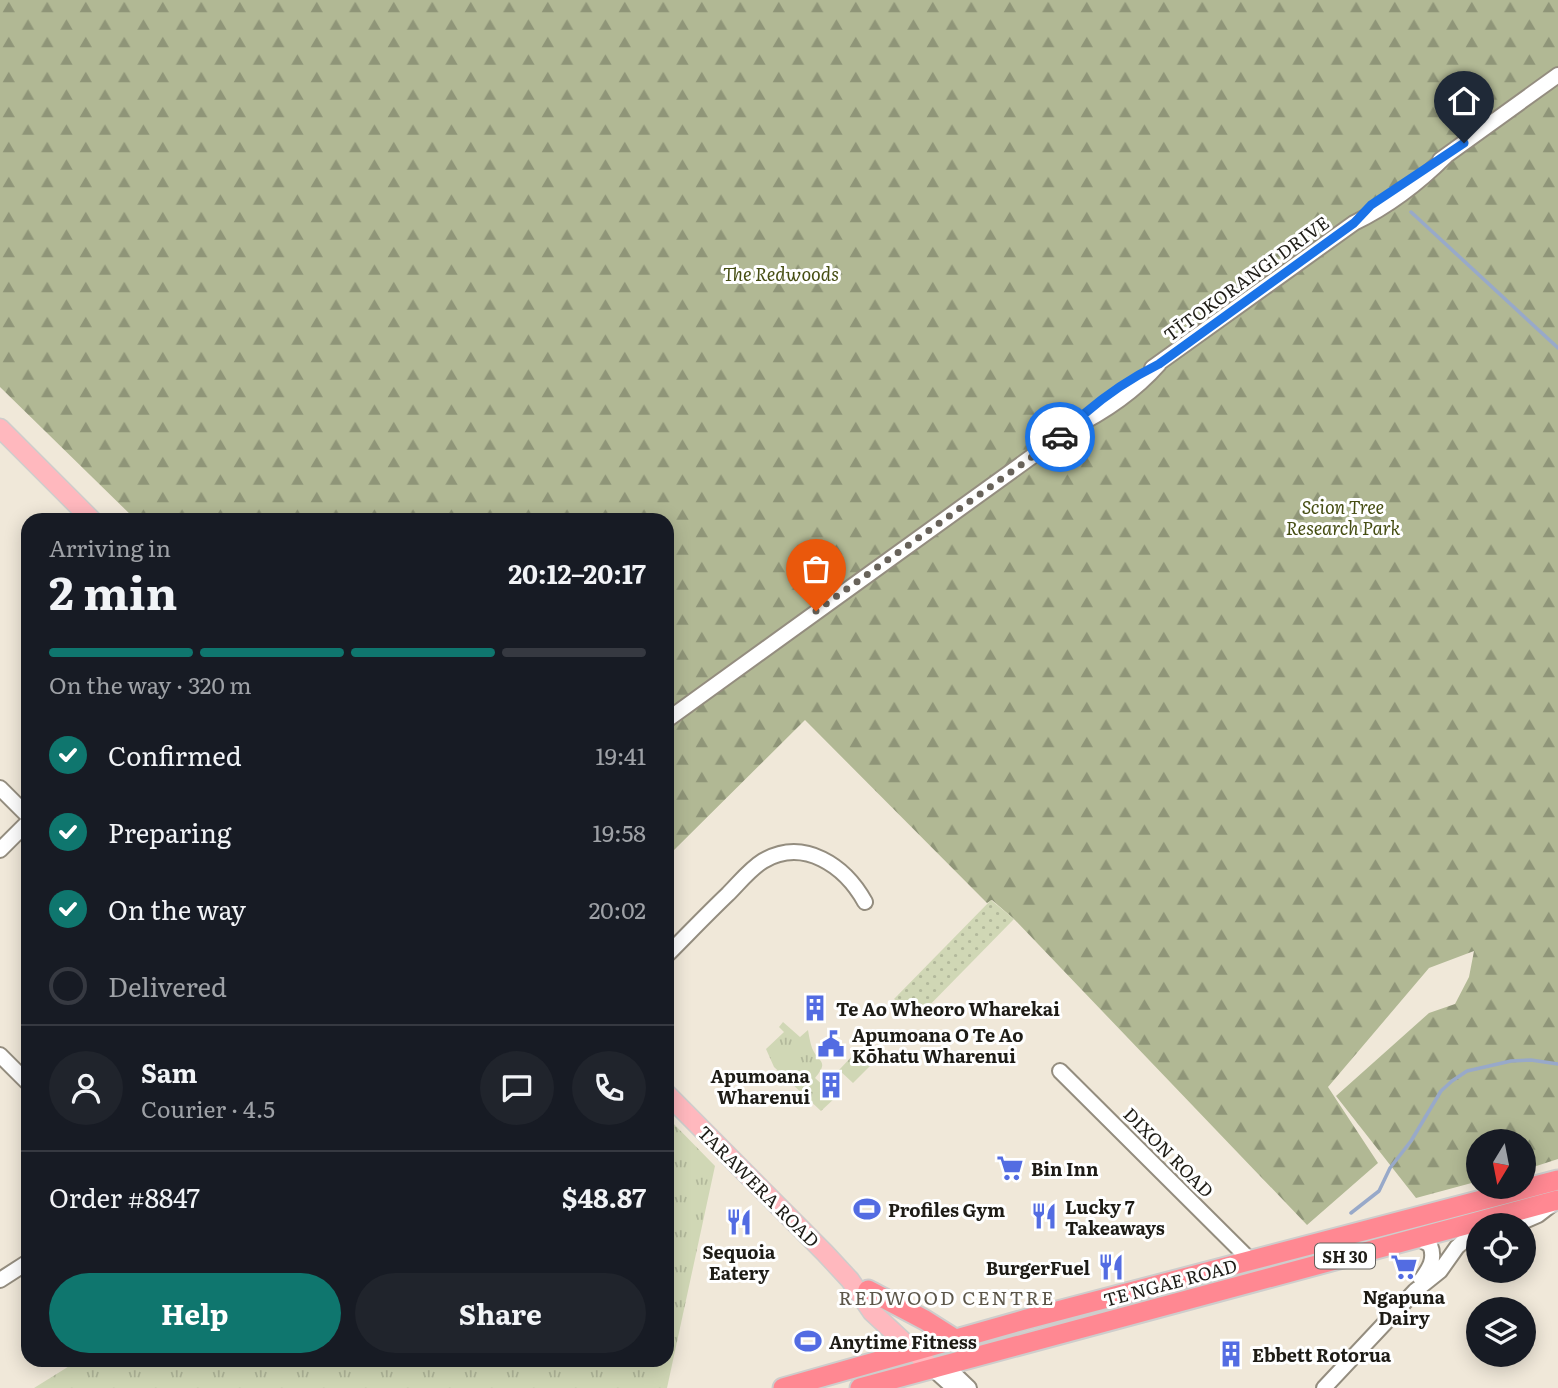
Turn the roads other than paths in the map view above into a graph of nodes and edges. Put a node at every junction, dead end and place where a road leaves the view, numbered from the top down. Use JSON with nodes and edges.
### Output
{"nodes":[{"id":1,"x":1558,"y":75,"type":"edge"},
{"id":2,"x":0,"y":428,"type":"edge"},
{"id":3,"x":85,"y":513,"type":"edge"},
{"id":4,"x":674,"y":715,"type":"edge"},
{"id":5,"x":0,"y":788,"type":"edge"},
{"id":6,"x":21,"y":809,"type":"edge"},
{"id":7,"x":21,"y":829,"type":"edge"},
{"id":8,"x":0,"y":850,"type":"edge"},
{"id":9,"x":865,"y":902,"type":"dead end"},
{"id":10,"x":674,"y":948,"type":"edge"},
{"id":11,"x":0,"y":1055,"type":"edge"},
{"id":12,"x":1060,"y":1072,"type":"dead end"},
{"id":13,"x":21,"y":1076,"type":"edge"},
{"id":14,"x":674,"y":1101,"type":"edge"},
{"id":15,"x":1558,"y":1180,"type":"edge"},
{"id":16,"x":1558,"y":1200,"type":"edge"},
{"id":17,"x":1536,"y":1216,"type":"edge"},
{"id":18,"x":1416,"y":1237,"type":"junction"},
{"id":19,"x":1466,"y":1240,"type":"edge"},
{"id":20,"x":1251,"y":1261,"type":"junction"},
{"id":21,"x":21,"y":1266,"type":"edge"},
{"id":22,"x":0,"y":1280,"type":"edge"},
{"id":23,"x":850,"y":1280,"type":"junction"},
{"id":24,"x":868,"y":1290,"type":"junction"},
{"id":25,"x":1415,"y":1291,"type":"junction"},
{"id":26,"x":955,"y":1339,"type":"junction"},
{"id":27,"x":919,"y":1349,"type":"junction"},
{"id":28,"x":939,"y":1367,"type":"junction"},
{"id":29,"x":783,"y":1388,"type":"edge"},
{"id":30,"x":860,"y":1388,"type":"edge"},
{"id":31,"x":954,"y":1388,"type":"edge"},
{"id":32,"x":969,"y":1388,"type":"edge"},
{"id":33,"x":1324,"y":1388,"type":"edge"}],
"edges":[{"from":1,"to":4,"type":"street","name":"TĪTOKORANGI DRIVE"},
{"from":2,"to":3,"type":"main road"},
{"from":5,"to":6,"type":"street"},
{"from":7,"to":8,"type":"street"},
{"from":9,"to":10,"type":"street"},
{"from":11,"to":13,"type":"street"},
{"from":12,"to":20,"type":"street","name":"DIXON ROAD"},
{"from":14,"to":23,"type":"main road","name":"TARAWERA ROAD"},
{"from":15,"to":20,"type":"highway","name":"TE NGAE ROAD","number":"SH 30"},
{"from":16,"to":17,"type":"street"},
{"from":16,"to":18,"type":"highway","name":"TE NGAE ROAD","number":"SH 30"},
{"from":18,"to":25,"type":"street"},
{"from":18,"to":28,"type":"highway","name":"TE NGAE ROAD","number":"SH 30"},
{"from":19,"to":25,"type":"street"},
{"from":20,"to":26,"type":"highway","name":"TE NGAE ROAD","number":"SH 30"},
{"from":21,"to":22,"type":"street"},
{"from":23,"to":24,"type":"main road","name":"TARAWERA ROAD"},
{"from":23,"to":27,"type":"main road","name":"TARAWERA ROAD"},
{"from":24,"to":26,"type":"highway"},
{"from":24,"to":27,"type":"main road","name":"TARAWERA ROAD"},
{"from":25,"to":33,"type":"street"},
{"from":26,"to":27,"type":"highway","name":"TE NGAE ROAD","number":"SH 30"},
{"from":27,"to":28,"type":"main road"},
{"from":27,"to":29,"type":"highway","name":"TE NGAE ROAD","number":"SH 30"},
{"from":28,"to":30,"type":"highway","name":"TE NGAE ROAD","number":"SH 30"},
{"from":28,"to":31,"type":"street"},
{"from":28,"to":32,"type":"street"}]}
